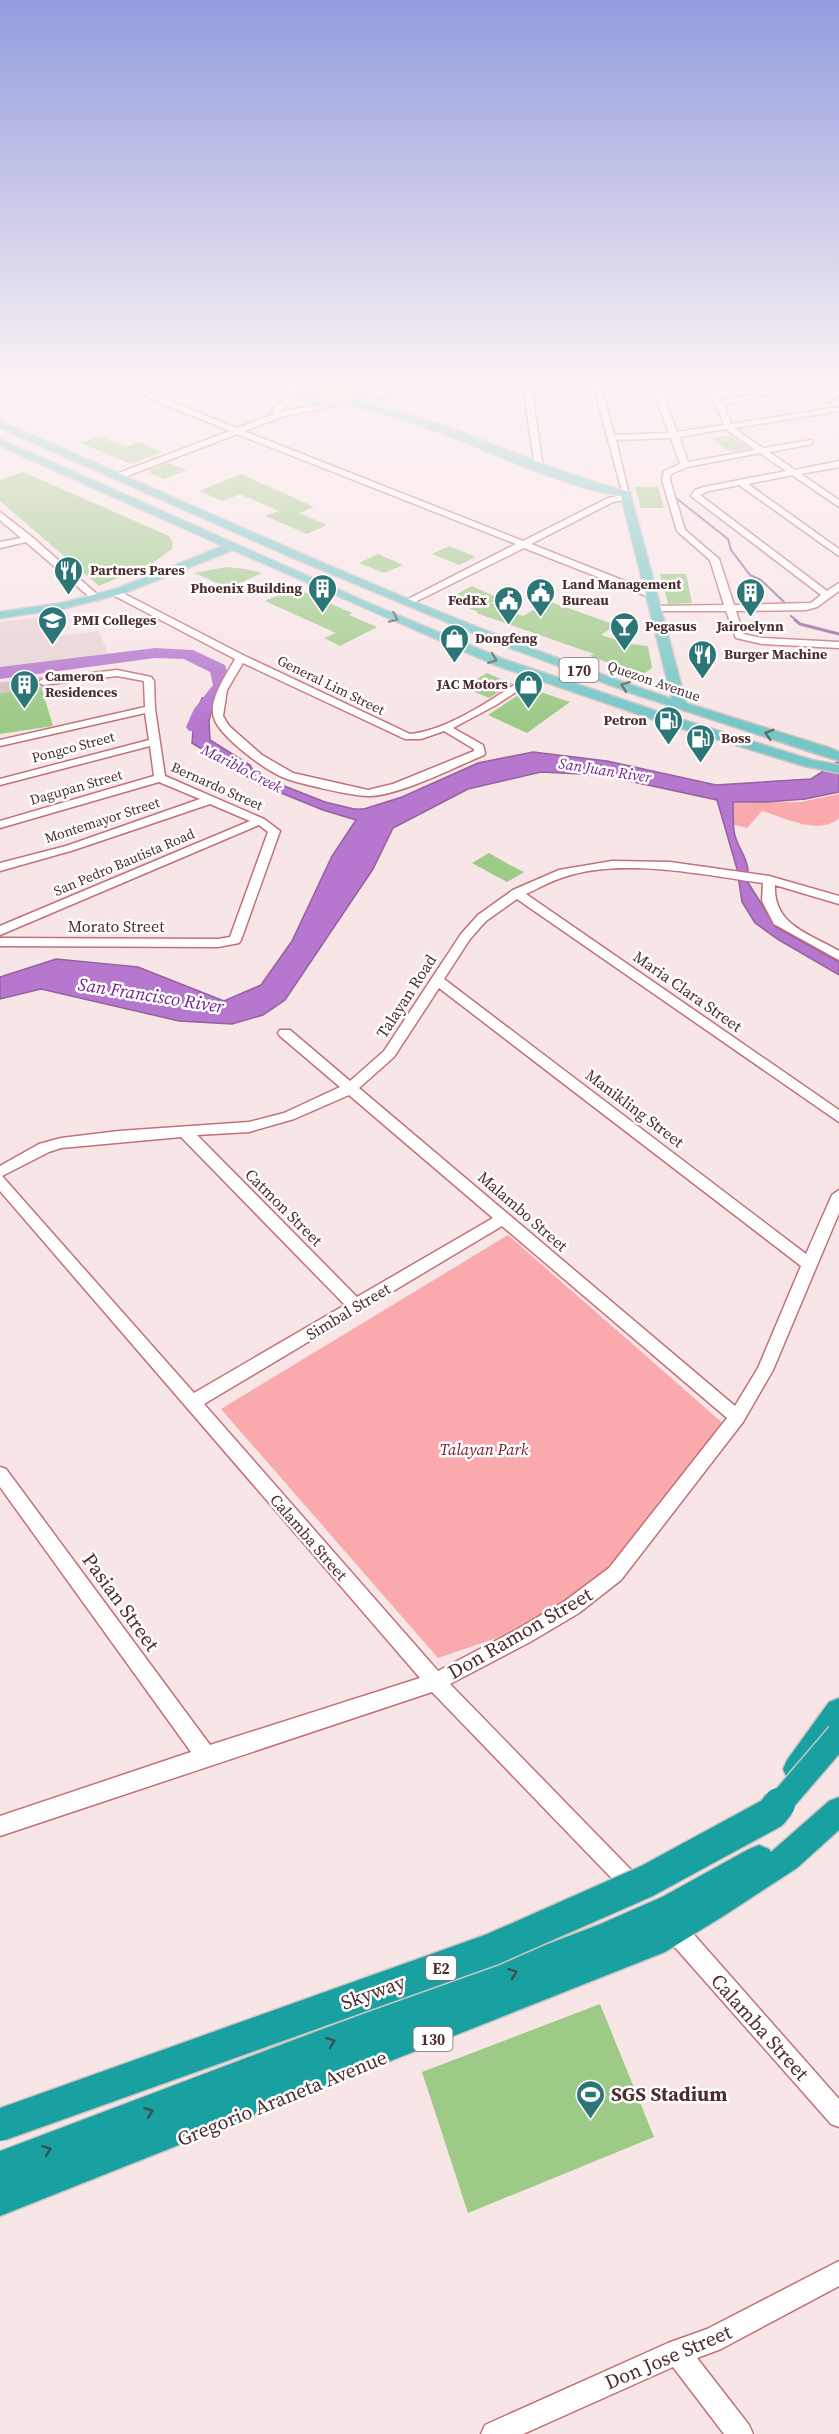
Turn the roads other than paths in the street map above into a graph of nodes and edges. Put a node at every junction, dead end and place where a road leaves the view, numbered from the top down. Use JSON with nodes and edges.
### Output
{"nodes":[{"id":1,"x":120,"y":496,"type":"edge"},
{"id":2,"x":164,"y":496,"type":"edge"},
{"id":3,"x":404,"y":496,"type":"edge"},
{"id":4,"x":627,"y":496,"type":"joint"},
{"id":5,"x":671,"y":496,"type":"edge"},
{"id":6,"x":696,"y":496,"type":"edge"},
{"id":7,"x":759,"y":496,"type":"edge"},
{"id":8,"x":827,"y":496,"type":"edge"},
{"id":9,"x":839,"y":504,"type":"edge"},
{"id":10,"x":0,"y":515,"type":"edge"},
{"id":11,"x":29,"y":539,"type":"junction"},
{"id":12,"x":527,"y":544,"type":"junction"},
{"id":13,"x":0,"y":545,"type":"edge"},
{"id":14,"x":230,"y":545,"type":"junction"},
{"id":15,"x":839,"y":553,"type":"edge"},
{"id":16,"x":839,"y":586,"type":"edge"},
{"id":17,"x":114,"y":592,"type":"junction"},
{"id":18,"x":652,"y":595,"type":"junction"},
{"id":19,"x":826,"y":596,"type":"junction"},
{"id":20,"x":96,"y":598,"type":"junction"},
{"id":21,"x":404,"y":600,"type":"junction"},
{"id":22,"x":656,"y":609,"type":"junction"},
{"id":23,"x":732,"y":609,"type":"junction"},
{"id":24,"x":0,"y":615,"type":"edge"},
{"id":25,"x":420,"y":629,"type":"junction"},
{"id":26,"x":839,"y":645,"type":"edge"},
{"id":27,"x":241,"y":658,"type":"junction"},
{"id":28,"x":537,"y":675,"type":"junction"},
{"id":29,"x":43,"y":682,"type":"tunnel mouth"},
{"id":30,"x":680,"y":706,"type":"junction"},
{"id":31,"x":150,"y":709,"type":"junction"},
{"id":32,"x":444,"y":727,"type":"junction"},
{"id":33,"x":154,"y":742,"type":"junction"},
{"id":34,"x":0,"y":743,"type":"edge"},
{"id":35,"x":839,"y":757,"type":"edge"},
{"id":36,"x":830,"y":761,"type":"edge"},
{"id":37,"x":839,"y":775,"type":"edge"},
{"id":38,"x":160,"y":778,"type":"junction"},
{"id":39,"x":0,"y":782,"type":"edge"},
{"id":40,"x":212,"y":799,"type":"junction"},
{"id":41,"x":260,"y":821,"type":"junction"},
{"id":42,"x":0,"y":825,"type":"edge"},
{"id":43,"x":0,"y":867,"type":"edge"},
{"id":44,"x":769,"y":880,"type":"junction"},
{"id":45,"x":518,"y":893,"type":"junction"},
{"id":46,"x":839,"y":900,"type":"edge"},
{"id":47,"x":0,"y":931,"type":"edge"},
{"id":48,"x":233,"y":941,"type":"joint"},
{"id":49,"x":0,"y":942,"type":"edge"},
{"id":50,"x":839,"y":956,"type":"edge"},
{"id":51,"x":438,"y":981,"type":"junction"},
{"id":52,"x":285,"y":1033,"type":"dead end"},
{"id":53,"x":351,"y":1088,"type":"junction"},
{"id":54,"x":839,"y":1117,"type":"edge"},
{"id":55,"x":186,"y":1133,"type":"junction"},
{"id":56,"x":0,"y":1172,"type":"edge"},
{"id":57,"x":0,"y":1181,"type":"edge"},
{"id":58,"x":839,"y":1195,"type":"edge"},
{"id":59,"x":504,"y":1218,"type":"junction"},
{"id":60,"x":809,"y":1264,"type":"junction"},
{"id":61,"x":356,"y":1306,"type":"junction"},
{"id":62,"x":192,"y":1403,"type":"junction"},
{"id":63,"x":737,"y":1417,"type":"junction"},
{"id":64,"x":0,"y":1474,"type":"edge"},
{"id":65,"x":435,"y":1682,"type":"junction"},
{"id":66,"x":839,"y":1711,"type":"edge"},
{"id":67,"x":839,"y":1736,"type":"edge"},
{"id":68,"x":839,"y":1749,"type":"edge"},
{"id":69,"x":206,"y":1756,"type":"junction"},
{"id":70,"x":839,"y":1805,"type":"edge"},
{"id":71,"x":839,"y":1811,"type":"edge"},
{"id":72,"x":764,"y":1813,"type":"junction"},
{"id":73,"x":839,"y":1821,"type":"edge"},
{"id":74,"x":0,"y":1826,"type":"edge"},
{"id":75,"x":630,"y":1883,"type":"junction"},
{"id":76,"x":681,"y":1938,"type":"junction"},
{"id":77,"x":839,"y":2116,"type":"edge"},
{"id":78,"x":0,"y":2118,"type":"edge"},
{"id":79,"x":0,"y":2125,"type":"edge"},
{"id":80,"x":0,"y":2167,"type":"edge"},
{"id":81,"x":0,"y":2199,"type":"edge"},
{"id":82,"x":0,"y":2210,"type":"edge"},
{"id":83,"x":839,"y":2273,"type":"edge"},
{"id":84,"x":677,"y":2352,"type":"junction"},
{"id":85,"x":494,"y":2434,"type":"edge"},
{"id":86,"x":740,"y":2434,"type":"edge"}],
"edges":[{"from":1,"to":14,"type":"main road","name":"Quezon Avenue","number":"170"},
{"from":2,"to":21,"type":"main road","name":"Quezon Avenue","number":"170"},
{"from":3,"to":12,"type":"street"},
{"from":4,"to":12,"type":"street"},
{"from":4,"to":18,"type":"main road"},
{"from":5,"to":23,"type":"street"},
{"from":6,"to":19,"type":"street"},
{"from":7,"to":15,"type":"street"},
{"from":8,"to":9,"type":"street"},
{"from":10,"to":11,"type":"street"},
{"from":11,"to":13,"type":"street"},
{"from":11,"to":20,"type":"street"},
{"from":12,"to":18,"type":"street"},
{"from":12,"to":21,"type":"street"},
{"from":14,"to":17,"type":"main road"},
{"from":14,"to":25,"type":"main road","name":"Quezon Avenue","number":"170","one_way":true},
{"from":16,"to":19,"type":"street"},
{"from":17,"to":20,"type":"main road"},
{"from":17,"to":27,"type":"street","name":"General Lim Street"},
{"from":18,"to":22,"type":"main road"},
{"from":19,"to":23,"type":"street"},
{"from":20,"to":24,"type":"main road"},
{"from":21,"to":25,"type":"main road"},
{"from":30,"to":21,"type":"main road","name":"Quezon Avenue","number":"170","one_way":true},
{"from":22,"to":23,"type":"street"},
{"from":22,"to":30,"type":"main road"},
{"from":23,"to":26,"type":"street"},
{"from":25,"to":28,"type":"main road","name":"Quezon Avenue","number":"170","one_way":true},
{"from":27,"to":32,"type":"street","name":"General Lim Street"},
{"from":27,"to":32,"type":"street"},
{"from":28,"to":32,"type":"street","name":"General Lim Street"},
{"from":28,"to":36,"type":"main road","name":"Quezon Avenue","number":"170"},
{"from":29,"to":31,"type":"street","name":"Bernardo Street"},
{"from":36,"to":30,"type":"main road","name":"Quezon Avenue","number":"170","one_way":true},
{"from":31,"to":33,"type":"street","name":"Bernardo Street"},
{"from":31,"to":34,"type":"street"},
{"from":33,"to":38,"type":"street","name":"Bernardo Street"},
{"from":33,"to":39,"type":"street","name":"Pongco Street"},
{"from":35,"to":36,"type":"main road","name":"Quezon Avenue","number":"170"},
{"from":36,"to":37,"type":"main road"},
{"from":38,"to":40,"type":"street","name":"Bernardo Street"},
{"from":38,"to":42,"type":"street","name":"Dagupan Street"},
{"from":40,"to":41,"type":"street","name":"Bernardo Street"},
{"from":40,"to":43,"type":"street","name":"Montemayor Street"},
{"from":41,"to":47,"type":"street","name":"San Pedro Bautista Road"},
{"from":41,"to":48,"type":"street","name":"Bernardo Street"},
{"from":44,"to":45,"type":"street","name":"Talayan Road"},
{"from":44,"to":46,"type":"street","name":"Talayan Road"},
{"from":44,"to":50,"type":"street"},
{"from":45,"to":51,"type":"street","name":"Talayan Road"},
{"from":45,"to":54,"type":"street","name":"Maria Clara Street"},
{"from":48,"to":49,"type":"street","name":"Morato Street"},
{"from":51,"to":53,"type":"street","name":"Talayan Road"},
{"from":51,"to":60,"type":"street","name":"Manikling Street"},
{"from":52,"to":53,"type":"street","name":"Malambo Street"},
{"from":53,"to":55,"type":"street","name":"Talayan Road"},
{"from":53,"to":59,"type":"street","name":"Malambo Street"},
{"from":55,"to":56,"type":"street","name":"Talayan Road"},
{"from":55,"to":61,"type":"street","name":"Catmon Street"},
{"from":57,"to":62,"type":"street","name":"Calamba Street"},
{"from":58,"to":60,"type":"street","name":"Don Ramon Street"},
{"from":59,"to":61,"type":"street","name":"Simbal Street"},
{"from":59,"to":63,"type":"street","name":"Malambo Street"},
{"from":60,"to":63,"type":"street","name":"Don Ramon Street"},
{"from":61,"to":62,"type":"street","name":"Simbal Street"},
{"from":62,"to":65,"type":"street","name":"Calamba Street"},
{"from":63,"to":65,"type":"street","name":"Don Ramon Street"},
{"from":64,"to":69,"type":"street","name":"Pasian Street"},
{"from":65,"to":69,"type":"street","name":"Don Ramon Street"},
{"from":65,"to":75,"type":"street","name":"Calamba Street"},
{"from":66,"to":72,"type":"highway"},
{"from":67,"to":79,"type":"highway","name":"Skyway","number":"E2","bridge":true},
{"from":68,"to":72,"type":"main road"},
{"from":69,"to":74,"type":"street","name":"Don Ramon Street"},
{"from":80,"to":70,"type":"highway","one_way":true},
{"from":71,"to":81,"type":"highway"},
{"from":72,"to":75,"type":"main road"},
{"from":73,"to":76,"type":"main road","name":"Gregorio Araneta Avenue","number":"130"},
{"from":75,"to":78,"type":"main road"},
{"from":76,"to":77,"type":"street","name":"Calamba Street"},
{"from":76,"to":82,"type":"main road","name":"Gregorio Araneta Avenue","number":"130"},
{"from":83,"to":84,"type":"street","name":"Don Jose Street"},
{"from":84,"to":85,"type":"street","name":"Don Jose Street"},
{"from":84,"to":86,"type":"street"}]}
